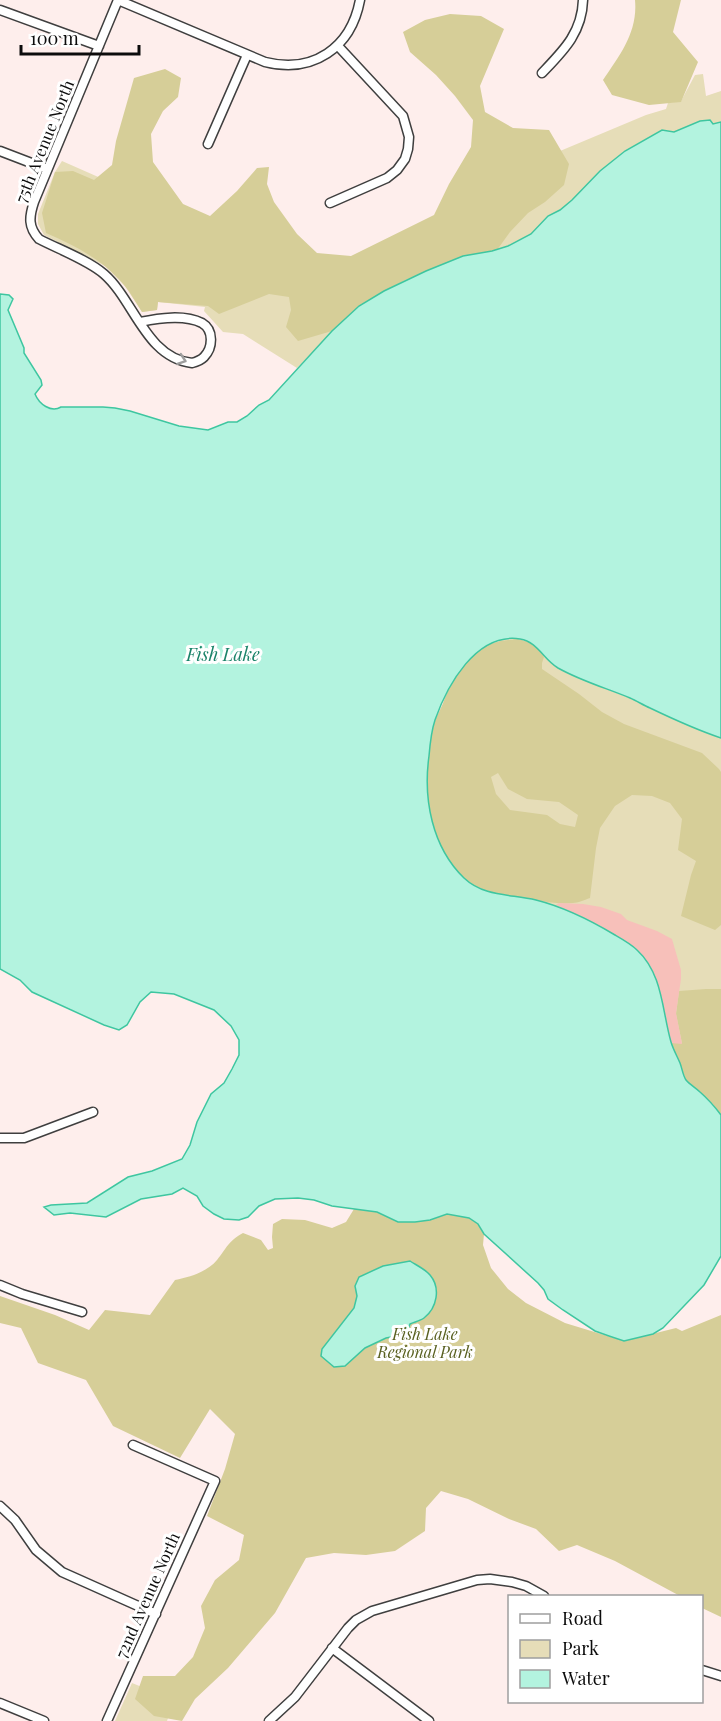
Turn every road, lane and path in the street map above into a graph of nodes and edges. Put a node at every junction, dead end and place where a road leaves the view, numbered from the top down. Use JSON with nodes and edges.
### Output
{"nodes":[{"id":1,"x":118,"y":0,"type":"edge"},
{"id":2,"x":360,"y":0,"type":"edge"},
{"id":3,"x":583,"y":0,"type":"edge"},
{"id":4,"x":0,"y":10,"type":"edge"},
{"id":5,"x":99,"y":46,"type":"junction"},
{"id":6,"x":338,"y":46,"type":"junction"},
{"id":7,"x":247,"y":55,"type":"junction"},
{"id":8,"x":542,"y":73,"type":"dead end"},
{"id":9,"x":208,"y":144,"type":"dead end"},
{"id":10,"x":0,"y":151,"type":"edge"},
{"id":11,"x":47,"y":170,"type":"junction"},
{"id":12,"x":330,"y":202,"type":"dead end"},
{"id":13,"x":140,"y":322,"type":"junction"},
{"id":14,"x":93,"y":1112,"type":"dead end"},
{"id":15,"x":0,"y":1138,"type":"edge"},
{"id":16,"x":0,"y":1285,"type":"edge"},
{"id":17,"x":82,"y":1312,"type":"dead end"},
{"id":18,"x":133,"y":1445,"type":"dead end"},
{"id":19,"x":0,"y":1506,"type":"edge"},
{"id":20,"x":542,"y":1595,"type":"edge"},
{"id":21,"x":156,"y":1614,"type":"junction"},
{"id":22,"x":332,"y":1648,"type":"junction"},
{"id":23,"x":703,"y":1670,"type":"edge"},
{"id":24,"x":721,"y":1676,"type":"edge"},
{"id":25,"x":0,"y":1703,"type":"edge"},
{"id":26,"x":44,"y":1721,"type":"edge"},
{"id":27,"x":107,"y":1721,"type":"edge"},
{"id":28,"x":269,"y":1721,"type":"edge"},
{"id":29,"x":429,"y":1721,"type":"edge"}],
"edges":[{"from":1,"to":5,"type":"street","name":"75th Avenue North"},
{"from":1,"to":7,"type":"street"},
{"from":2,"to":6,"type":"street"},
{"from":3,"to":8,"type":"street"},
{"from":4,"to":5,"type":"street"},
{"from":5,"to":11,"type":"street","name":"75th Avenue North"},
{"from":6,"to":7,"type":"street"},
{"from":6,"to":12,"type":"street"},
{"from":7,"to":9,"type":"street"},
{"from":10,"to":11,"type":"street"},
{"from":11,"to":13,"type":"street","name":"75th Avenue North"},
{"from":13,"to":13,"type":"street","one_way":true},
{"from":14,"to":15,"type":"street"},
{"from":16,"to":17,"type":"street"},
{"from":18,"to":21,"type":"street","name":"72nd Avenue North"},
{"from":19,"to":21,"type":"street"},
{"from":20,"to":22,"type":"street"},
{"from":21,"to":27,"type":"street","name":"72nd Avenue North"},
{"from":22,"to":28,"type":"street"},
{"from":22,"to":29,"type":"street"},
{"from":23,"to":24,"type":"street"},
{"from":25,"to":26,"type":"street"}]}
